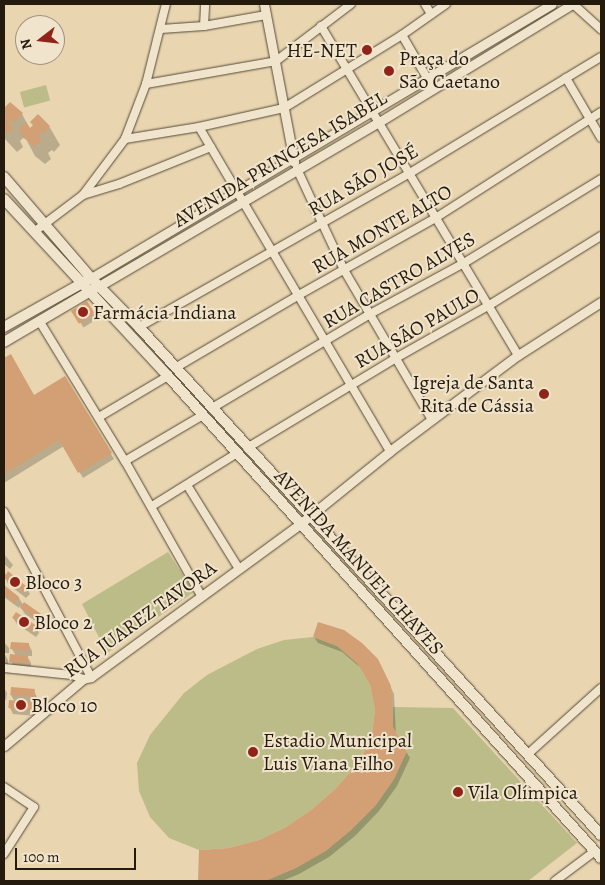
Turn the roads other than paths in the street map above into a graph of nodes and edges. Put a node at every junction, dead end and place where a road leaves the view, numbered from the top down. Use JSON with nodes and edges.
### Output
{"nodes":[{"id":1,"x":166,"y":4,"type":"edge"},
{"id":2,"x":205,"y":4,"type":"edge"},
{"id":3,"x":264,"y":4,"type":"edge"},
{"id":4,"x":351,"y":4,"type":"edge"},
{"id":5,"x":425,"y":4,"type":"edge"},
{"id":6,"x":446,"y":4,"type":"edge"},
{"id":7,"x":552,"y":4,"type":"edge"},
{"id":8,"x":573,"y":4,"type":"edge"},
{"id":9,"x":432,"y":14,"type":"junction"},
{"id":10,"x":266,"y":15,"type":"junction"},
{"id":11,"x":204,"y":26,"type":"junction"},
{"id":12,"x":321,"y":26,"type":"junction"},
{"id":13,"x":161,"y":29,"type":"junction"},
{"id":14,"x":601,"y":29,"type":"edge"},
{"id":15,"x":402,"y":35,"type":"junction"},
{"id":16,"x":601,"y":57,"type":"edge"},
{"id":17,"x":276,"y":61,"type":"junction"},
{"id":18,"x":347,"y":71,"type":"junction"},
{"id":19,"x":566,"y":78,"type":"junction"},
{"id":20,"x":427,"y":79,"type":"junction"},
{"id":21,"x":146,"y":84,"type":"junction"},
{"id":22,"x":433,"y":88,"type":"junction"},
{"id":23,"x":284,"y":108,"type":"junction"},
{"id":24,"x":372,"y":112,"type":"junction"},
{"id":25,"x":601,"y":112,"type":"edge"},
{"id":26,"x":590,"y":119,"type":"junction"},
{"id":27,"x":379,"y":122,"type":"junction"},
{"id":28,"x":198,"y":127,"type":"junction"},
{"id":29,"x":125,"y":138,"type":"junction"},
{"id":30,"x":601,"y":138,"type":"edge"},
{"id":31,"x":210,"y":147,"type":"junction"},
{"id":32,"x":293,"y":158,"type":"junction"},
{"id":33,"x":296,"y":169,"type":"junction"},
{"id":34,"x":410,"y":173,"type":"junction"},
{"id":35,"x":4,"y":178,"type":"edge"},
{"id":36,"x":601,"y":179,"type":"edge"},
{"id":37,"x":236,"y":190,"type":"junction"},
{"id":38,"x":83,"y":195,"type":"junction"},
{"id":39,"x":4,"y":199,"type":"edge"},
{"id":40,"x":242,"y":201,"type":"junction"},
{"id":41,"x":437,"y":217,"type":"junction"},
{"id":42,"x":321,"y":223,"type":"junction"},
{"id":43,"x":43,"y":225,"type":"junction"},
{"id":44,"x":34,"y":232,"type":"junction"},
{"id":45,"x":601,"y":236,"type":"edge"},
{"id":46,"x":271,"y":252,"type":"junction"},
{"id":47,"x":464,"y":263,"type":"junction"},
{"id":48,"x":344,"y":270,"type":"junction"},
{"id":49,"x":91,"y":278,"type":"junction"},
{"id":50,"x":82,"y":284,"type":"junction"},
{"id":51,"x":99,"y":286,"type":"junction"},
{"id":52,"x":89,"y":292,"type":"junction"},
{"id":53,"x":297,"y":296,"type":"junction"},
{"id":54,"x":601,"y":302,"type":"edge"},
{"id":55,"x":488,"y":306,"type":"junction"},
{"id":56,"x":370,"y":314,"type":"junction"},
{"id":57,"x":40,"y":322,"type":"junction"},
{"id":58,"x":4,"y":327,"type":"edge"},
{"id":59,"x":139,"y":327,"type":"junction"},
{"id":60,"x":325,"y":341,"type":"junction"},
{"id":61,"x":4,"y":342,"type":"edge"},
{"id":62,"x":518,"y":355,"type":"junction"},
{"id":63,"x":396,"y":358,"type":"junction"},
{"id":64,"x":172,"y":372,"type":"junction"},
{"id":65,"x":352,"y":385,"type":"junction"},
{"id":66,"x":212,"y":408,"type":"junction"},
{"id":67,"x":203,"y":415,"type":"junction"},
{"id":68,"x":99,"y":417,"type":"junction"},
{"id":69,"x":432,"y":420,"type":"junction"},
{"id":70,"x":247,"y":448,"type":"junction"},
{"id":71,"x":390,"y":450,"type":"junction"},
{"id":72,"x":237,"y":453,"type":"junction"},
{"id":73,"x":126,"y":461,"type":"junction"},
{"id":74,"x":187,"y":485,"type":"junction"},
{"id":75,"x":152,"y":506,"type":"junction"},
{"id":76,"x":4,"y":512,"type":"edge"},
{"id":77,"x":310,"y":515,"type":"junction"},
{"id":78,"x":300,"y":524,"type":"junction"},
{"id":79,"x":239,"y":568,"type":"junction"},
{"id":80,"x":202,"y":596,"type":"junction"},
{"id":81,"x":4,"y":668,"type":"edge"},
{"id":82,"x":87,"y":678,"type":"junction"},
{"id":83,"x":601,"y":688,"type":"edge"},
{"id":84,"x":4,"y":746,"type":"edge"},
{"id":85,"x":528,"y":754,"type":"junction"},
{"id":86,"x":4,"y":786,"type":"edge"},
{"id":87,"x":601,"y":835,"type":"edge"},
{"id":88,"x":4,"y":854,"type":"edge"},
{"id":89,"x":598,"y":854,"type":"edge"},
{"id":90,"x":555,"y":881,"type":"edge"}],
"edges":[{"from":1,"to":13,"type":"street"},
{"from":2,"to":11,"type":"street"},
{"from":3,"to":10,"type":"street"},
{"from":4,"to":12,"type":"street"},
{"from":5,"to":9,"type":"street"},
{"from":6,"to":9,"type":"street"},
{"from":7,"to":20,"type":"street","name":"AVENIDA PRINCESA ISABEL"},
{"from":8,"to":14,"type":"street"},
{"from":8,"to":22,"type":"street","name":"AVENIDA PRINCESA ISABEL"},
{"from":9,"to":15,"type":"street"},
{"from":10,"to":11,"type":"street"},
{"from":10,"to":17,"type":"street"},
{"from":11,"to":13,"type":"street"},
{"from":12,"to":17,"type":"street"},
{"from":12,"to":18,"type":"street"},
{"from":13,"to":21,"type":"street"},
{"from":15,"to":18,"type":"street"},
{"from":15,"to":20,"type":"street"},
{"from":16,"to":19,"type":"street","name":"RUA SÃO JOSÉ"},
{"from":17,"to":21,"type":"street"},
{"from":17,"to":23,"type":"street"},
{"from":18,"to":23,"type":"street"},
{"from":18,"to":24,"type":"street"},
{"from":19,"to":26,"type":"street"},
{"from":19,"to":34,"type":"street","name":"RUA SÃO JOSÉ"},
{"from":20,"to":22,"type":"street"},
{"from":20,"to":24,"type":"street","name":"AVENIDA PRINCESA ISABEL"},
{"from":21,"to":29,"type":"street"},
{"from":22,"to":27,"type":"street","name":"AVENIDA PRINCESA ISABEL"},
{"from":23,"to":28,"type":"street"},
{"from":23,"to":32,"type":"street"},
{"from":24,"to":27,"type":"street"},
{"from":24,"to":32,"type":"street","name":"AVENIDA PRINCESA ISABEL"},
{"from":25,"to":26,"type":"street","name":"RUA MONTE ALTO"},
{"from":26,"to":30,"type":"street"},
{"from":26,"to":41,"type":"street","name":"RUA MONTE ALTO"},
{"from":27,"to":33,"type":"street","name":"AVENIDA PRINCESA ISABEL"},
{"from":27,"to":34,"type":"street"},
{"from":28,"to":29,"type":"street"},
{"from":28,"to":31,"type":"street"},
{"from":29,"to":38,"type":"street"},
{"from":31,"to":37,"type":"street"},
{"from":31,"to":38,"type":"street"},
{"from":32,"to":33,"type":"street"},
{"from":32,"to":37,"type":"street","name":"AVENIDA PRINCESA ISABEL"},
{"from":33,"to":40,"type":"street","name":"AVENIDA PRINCESA ISABEL"},
{"from":33,"to":42,"type":"street"},
{"from":34,"to":41,"type":"street"},
{"from":34,"to":42,"type":"street","name":"RUA SÃO JOSÉ"},
{"from":35,"to":43,"type":"main road","name":"AVENIDA MANUEL CHAVES"},
{"from":36,"to":47,"type":"street","name":"RUA CASTRO ALVES"},
{"from":37,"to":40,"type":"street"},
{"from":37,"to":49,"type":"street","name":"AVENIDA PRINCESA ISABEL"},
{"from":38,"to":43,"type":"street"},
{"from":39,"to":44,"type":"main road","name":"AVENIDA MANUEL CHAVES"},
{"from":40,"to":46,"type":"street"},
{"from":40,"to":51,"type":"street","name":"AVENIDA PRINCESA ISABEL"},
{"from":41,"to":47,"type":"street"},
{"from":41,"to":48,"type":"street","name":"RUA MONTE ALTO"},
{"from":42,"to":46,"type":"street","name":"RUA SÃO JOSÉ"},
{"from":42,"to":48,"type":"street"},
{"from":43,"to":44,"type":"street"},
{"from":43,"to":49,"type":"main road","name":"AVENIDA MANUEL CHAVES"},
{"from":44,"to":50,"type":"main road","name":"AVENIDA MANUEL CHAVES"},
{"from":45,"to":55,"type":"street","name":"RUA SÃO PAULO"},
{"from":46,"to":53,"type":"street"},
{"from":46,"to":59,"type":"street","name":"RUA SÃO JOSÉ"},
{"from":47,"to":55,"type":"street"},
{"from":47,"to":56,"type":"street","name":"RUA CASTRO ALVES"},
{"from":48,"to":53,"type":"street","name":"RUA MONTE ALTO"},
{"from":48,"to":56,"type":"street"},
{"from":49,"to":50,"type":"main road","name":"AVENIDA PRINCESA ISABEL"},
{"from":49,"to":51,"type":"main road","name":"AVENIDA MANUEL CHAVES"},
{"from":50,"to":52,"type":"main road","name":"AVENIDA MANUEL CHAVES"},
{"from":50,"to":58,"type":"main road","name":"AVENIDA PRINCESA ISABEL"},
{"from":51,"to":52,"type":"main road","name":"AVENIDA PRINCESA ISABEL"},
{"from":51,"to":59,"type":"main road","name":"AVENIDA MANUEL CHAVES"},
{"from":52,"to":57,"type":"main road","name":"AVENIDA PRINCESA ISABEL"},
{"from":52,"to":64,"type":"main road","name":"AVENIDA MANUEL CHAVES"},
{"from":53,"to":60,"type":"street"},
{"from":53,"to":64,"type":"street","name":"RUA MONTE ALTO"},
{"from":54,"to":62,"type":"street"},
{"from":55,"to":62,"type":"street"},
{"from":55,"to":63,"type":"street","name":"RUA SÃO PAULO"},
{"from":56,"to":60,"type":"street","name":"RUA CASTRO ALVES"},
{"from":56,"to":63,"type":"street"},
{"from":57,"to":61,"type":"main road","name":"AVENIDA PRINCESA ISABEL"},
{"from":57,"to":68,"type":"street"},
{"from":59,"to":64,"type":"main road","name":"AVENIDA MANUEL CHAVES"},
{"from":60,"to":65,"type":"street"},
{"from":60,"to":66,"type":"street","name":"RUA CASTRO ALVES"},
{"from":62,"to":69,"type":"street"},
{"from":63,"to":65,"type":"street","name":"RUA SÃO PAULO"},
{"from":63,"to":69,"type":"street"},
{"from":64,"to":66,"type":"main road","name":"AVENIDA MANUEL CHAVES"},
{"from":64,"to":67,"type":"main road","name":"AVENIDA MANUEL CHAVES"},
{"from":64,"to":68,"type":"street","name":"RUA MONTE ALTO"},
{"from":65,"to":70,"type":"street","name":"RUA SÃO PAULO"},
{"from":65,"to":71,"type":"street"},
{"from":66,"to":70,"type":"main road","name":"AVENIDA MANUEL CHAVES"},
{"from":67,"to":72,"type":"main road","name":"AVENIDA MANUEL CHAVES"},
{"from":67,"to":73,"type":"street"},
{"from":68,"to":73,"type":"street"},
{"from":69,"to":71,"type":"street"},
{"from":70,"to":77,"type":"main road","name":"AVENIDA MANUEL CHAVES"},
{"from":71,"to":77,"type":"street"},
{"from":72,"to":74,"type":"street"},
{"from":72,"to":78,"type":"main road","name":"AVENIDA MANUEL CHAVES"},
{"from":73,"to":75,"type":"street"},
{"from":74,"to":75,"type":"street"},
{"from":74,"to":79,"type":"street"},
{"from":75,"to":80,"type":"street"},
{"from":76,"to":82,"type":"street"},
{"from":77,"to":78,"type":"street","name":"RUA JUAREZ TAVORA"},
{"from":77,"to":85,"type":"main road","name":"AVENIDA MANUEL CHAVES"},
{"from":78,"to":79,"type":"street","name":"RUA JUAREZ TAVORA"},
{"from":78,"to":89,"type":"main road","name":"AVENIDA MANUEL CHAVES"},
{"from":79,"to":80,"type":"street","name":"RUA JUAREZ TAVORA"},
{"from":80,"to":82,"type":"street","name":"RUA JUAREZ TAVORA"},
{"from":81,"to":82,"type":"street"},
{"from":82,"to":84,"type":"street","name":"RUA JUAREZ TAVORA"},
{"from":83,"to":85,"type":"street"},
{"from":85,"to":87,"type":"main road","name":"AVENIDA MANUEL CHAVES"},
{"from":86,"to":88,"type":"street"},
{"from":89,"to":90,"type":"street"}]}
